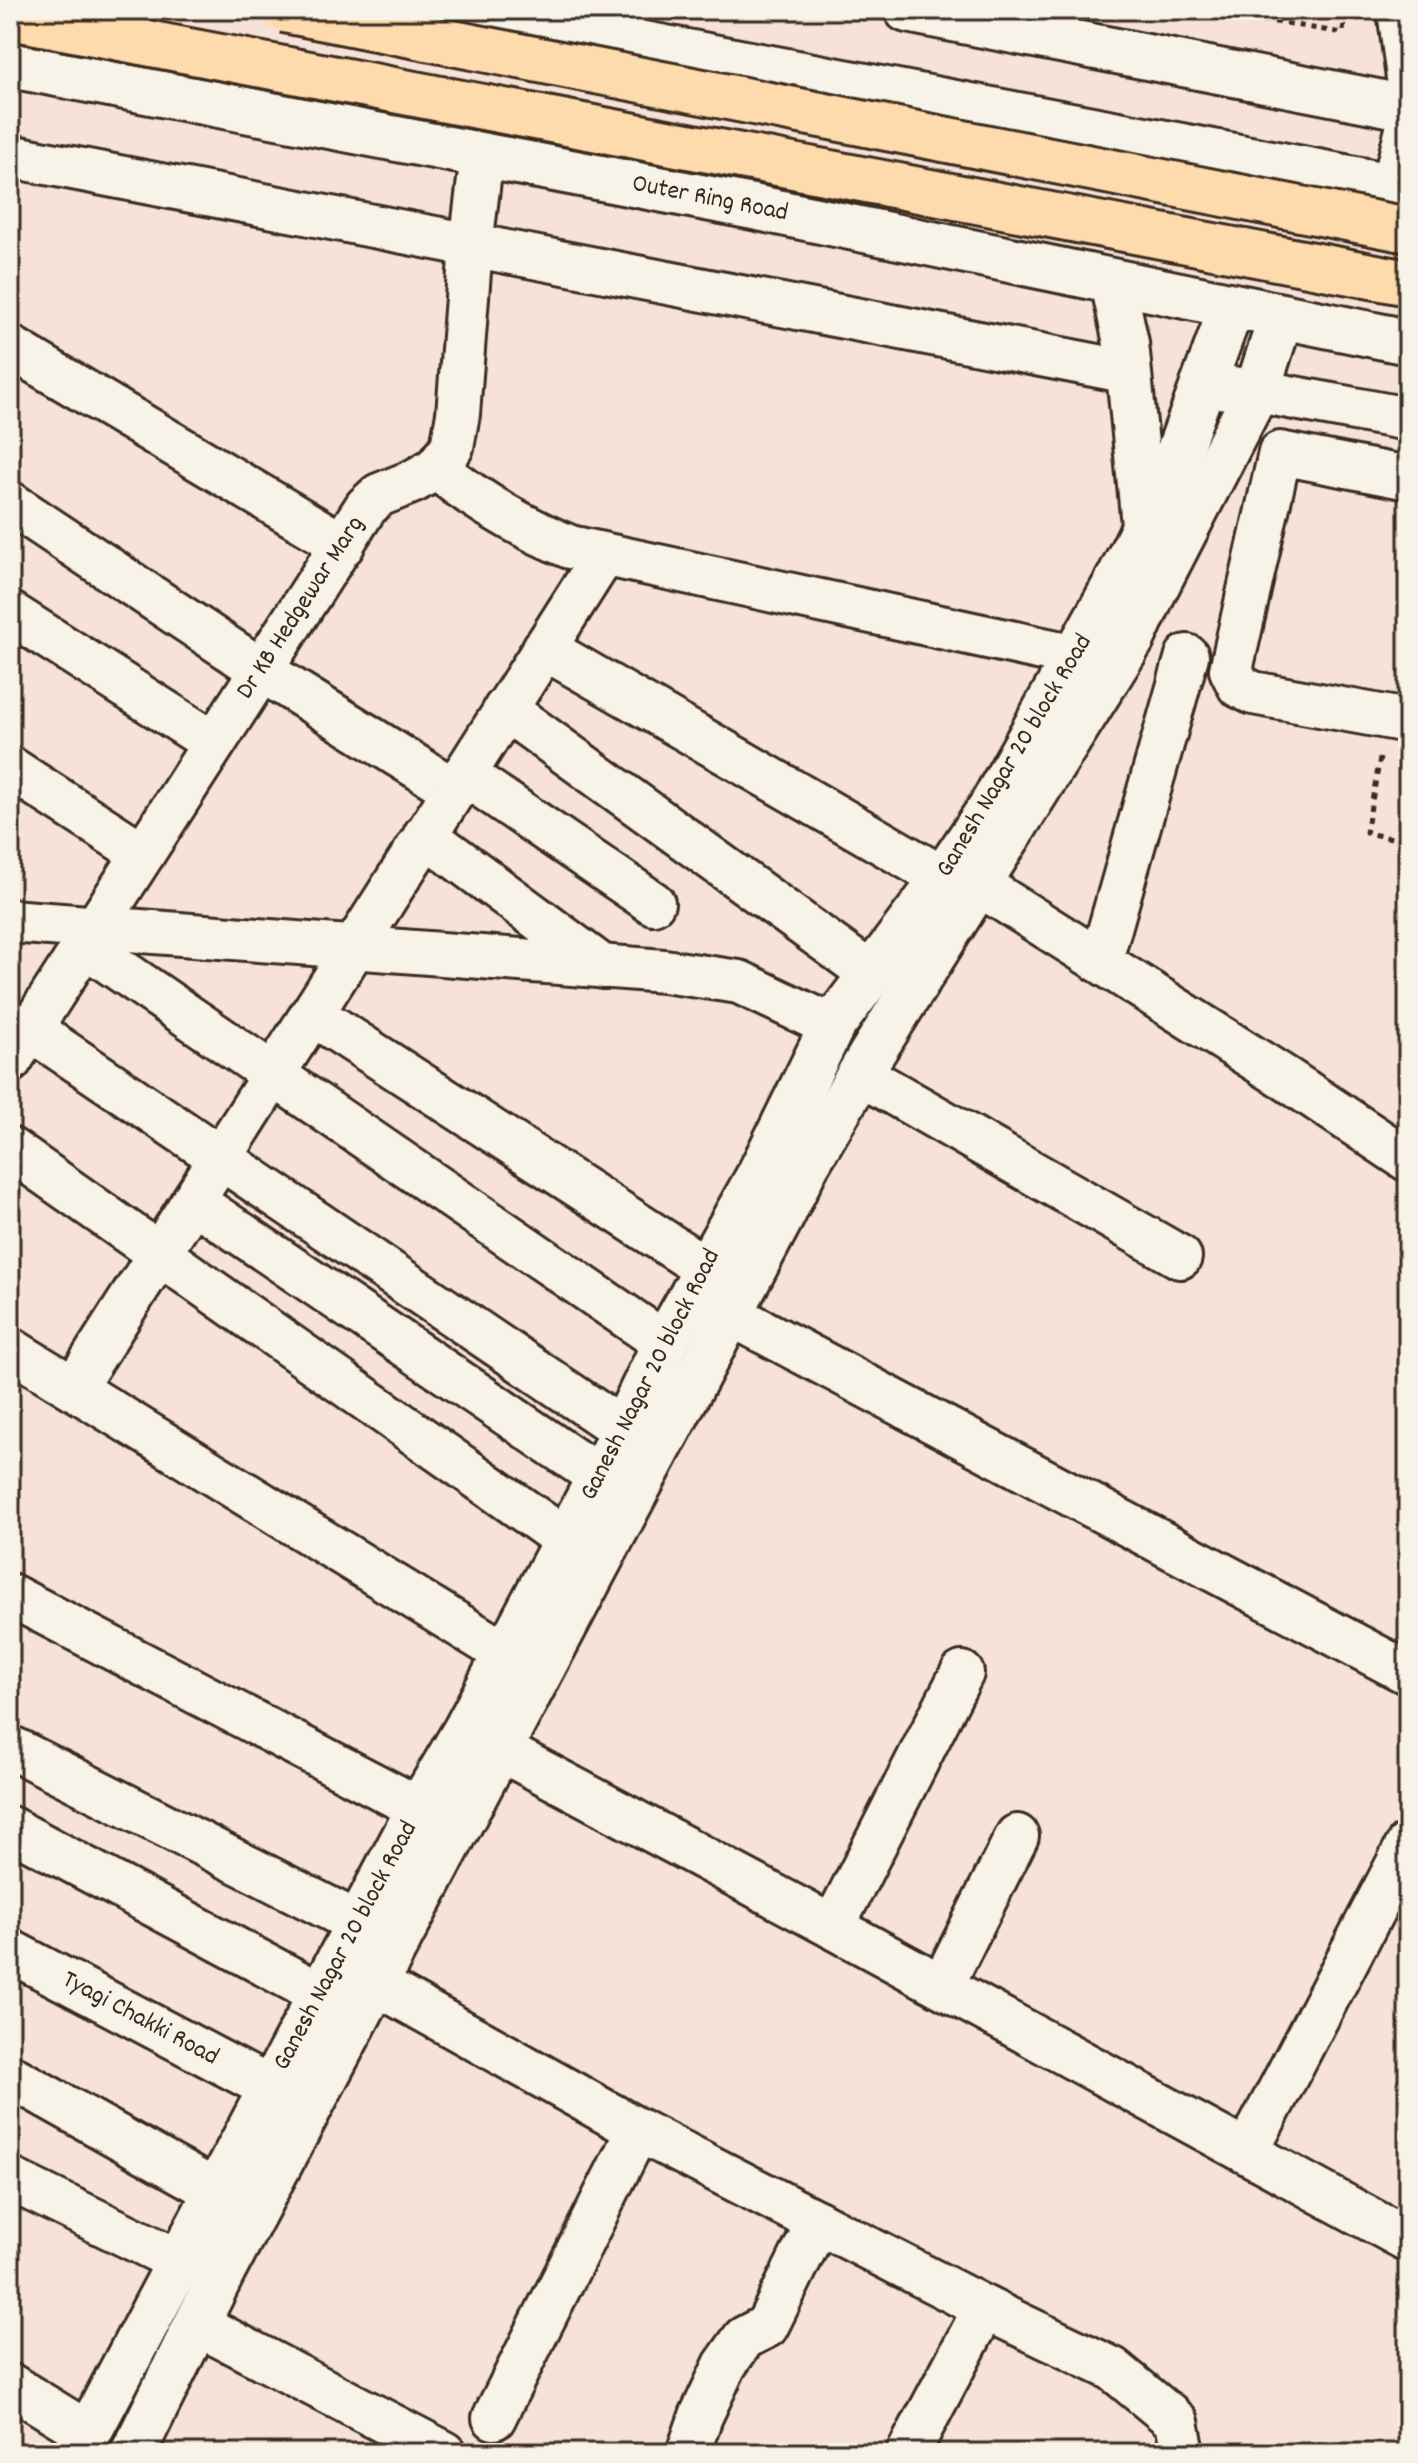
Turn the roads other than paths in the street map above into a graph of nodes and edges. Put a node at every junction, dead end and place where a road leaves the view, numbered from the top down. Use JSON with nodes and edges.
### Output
{"nodes":[{"id":1,"x":284,"y":10,"type":"edge"},
{"id":2,"x":465,"y":10,"type":"edge"},
{"id":3,"x":907,"y":10,"type":"edge"},
{"id":4,"x":1399,"y":10,"type":"edge"},
{"id":5,"x":10,"y":17,"type":"edge"},
{"id":6,"x":10,"y":65,"type":"edge"},
{"id":7,"x":1408,"y":78,"type":"edge"},
{"id":8,"x":975,"y":108,"type":"junction"},
{"id":9,"x":1408,"y":108,"type":"edge"},
{"id":10,"x":1408,"y":126,"type":"edge"},
{"id":11,"x":482,"y":155,"type":"junction"},
{"id":12,"x":10,"y":156,"type":"edge"},
{"id":13,"x":1401,"y":187,"type":"edge"},
{"id":14,"x":1408,"y":230,"type":"edge"},
{"id":15,"x":471,"y":246,"type":"junction"},
{"id":16,"x":949,"y":248,"type":"junction"},
{"id":17,"x":1113,"y":282,"type":"junction"},
{"id":18,"x":1408,"y":283,"type":"edge"},
{"id":19,"x":1232,"y":306,"type":"junction"},
{"id":20,"x":1281,"y":317,"type":"junction"},
{"id":21,"x":1408,"y":342,"type":"edge"},
{"id":22,"x":10,"y":347,"type":"edge"},
{"id":23,"x":1129,"y":372,"type":"junction"},
{"id":24,"x":1202,"y":385,"type":"junction"},
{"id":25,"x":1257,"y":391,"type":"junction"},
{"id":26,"x":1408,"y":419,"type":"edge"},
{"id":27,"x":436,"y":468,"type":"junction"},
{"id":28,"x":1408,"y":478,"type":"edge"},
{"id":29,"x":10,"y":503,"type":"edge"},
{"id":30,"x":1144,"y":526,"type":"junction"},
{"id":31,"x":343,"y":545,"type":"junction"},
{"id":32,"x":604,"y":555,"type":"junction"},
{"id":33,"x":10,"y":613,"type":"edge"},
{"id":34,"x":1132,"y":639,"type":"junction"},
{"id":35,"x":544,"y":648,"type":"junction"},
{"id":36,"x":1075,"y":656,"type":"junction"},
{"id":37,"x":1187,"y":656,"type":"junction"},
{"id":38,"x":261,"y":670,"type":"junction"},
{"id":39,"x":1231,"y":670,"type":"junction"},
{"id":40,"x":505,"y":709,"type":"junction"},
{"id":41,"x":1408,"y":721,"type":"edge"},
{"id":42,"x":214,"y":743,"type":"junction"},
{"id":43,"x":10,"y":768,"type":"edge"},
{"id":44,"x":459,"y":782,"type":"junction"},
{"id":45,"x":425,"y":835,"type":"junction"},
{"id":46,"x":143,"y":854,"type":"junction"},
{"id":47,"x":961,"y":881,"type":"junction"},
{"id":48,"x":653,"y":903,"type":"dead end"},
{"id":49,"x":10,"y":921,"type":"edge"},
{"id":50,"x":90,"y":937,"type":"junction"},
{"id":51,"x":353,"y":949,"type":"junction"},
{"id":52,"x":1101,"y":960,"type":"junction"},
{"id":53,"x":603,"y":967,"type":"junction"},
{"id":54,"x":870,"y":973,"type":"junction"},
{"id":55,"x":312,"y":1014,"type":"junction"},
{"id":56,"x":832,"y":1026,"type":"junction"},
{"id":57,"x":20,"y":1045,"type":"edge"},
{"id":58,"x":860,"y":1074,"type":"junction"},
{"id":59,"x":273,"y":1075,"type":"junction"},
{"id":60,"x":10,"y":1149,"type":"edge"},
{"id":61,"x":220,"y":1158,"type":"junction"},
{"id":62,"x":1408,"y":1160,"type":"edge"},
{"id":63,"x":193,"y":1201,"type":"junction"},
{"id":64,"x":159,"y":1254,"type":"junction"},
{"id":65,"x":1180,"y":1257,"type":"dead end"},
{"id":66,"x":700,"y":1279,"type":"junction"},
{"id":67,"x":730,"y":1314,"type":"junction"},
{"id":68,"x":665,"y":1343,"type":"junction"},
{"id":69,"x":10,"y":1349,"type":"edge"},
{"id":70,"x":74,"y":1388,"type":"junction"},
{"id":71,"x":623,"y":1430,"type":"junction"},
{"id":72,"x":598,"y":1476,"type":"junction"},
{"id":73,"x":566,"y":1540,"type":"junction"},
{"id":74,"x":10,"y":1595,"type":"edge"},
{"id":75,"x":506,"y":1654,"type":"junction"},
{"id":76,"x":962,"y":1673,"type":"dead end"},
{"id":77,"x":1408,"y":1673,"type":"edge"},
{"id":78,"x":10,"y":1747,"type":"edge"},
{"id":79,"x":499,"y":1749,"type":"junction"},
{"id":80,"x":438,"y":1818,"type":"junction"},
{"id":81,"x":10,"y":1828,"type":"edge"},
{"id":82,"x":1017,"y":1836,"type":"dead end"},
{"id":83,"x":1408,"y":1844,"type":"edge"},
{"id":84,"x":358,"y":1923,"type":"junction"},
{"id":85,"x":833,"y":1927,"type":"junction"},
{"id":86,"x":10,"y":1951,"type":"edge"},
{"id":87,"x":375,"y":1983,"type":"junction"},
{"id":88,"x":942,"y":1986,"type":"junction"},
{"id":89,"x":320,"y":1994,"type":"junction"},
{"id":90,"x":10,"y":2076,"type":"edge"},
{"id":91,"x":270,"y":2088,"type":"junction"},
{"id":92,"x":638,"y":2130,"type":"junction"},
{"id":93,"x":1247,"y":2152,"type":"junction"},
{"id":94,"x":10,"y":2179,"type":"edge"},
{"id":95,"x":215,"y":2191,"type":"junction"},
{"id":96,"x":818,"y":2222,"type":"junction"},
{"id":97,"x":1408,"y":2240,"type":"edge"},
{"id":98,"x":178,"y":2261,"type":"junction"},
{"id":99,"x":219,"y":2281,"type":"junction"},
{"id":100,"x":985,"y":2308,"type":"junction"},
{"id":101,"x":197,"y":2324,"type":"junction"},
{"id":102,"x":10,"y":2385,"type":"edge"},
{"id":103,"x":494,"y":2418,"type":"dead end"},
{"id":104,"x":83,"y":2443,"type":"edge"},
{"id":105,"x":133,"y":2453,"type":"edge"},
{"id":106,"x":445,"y":2453,"type":"edge"},
{"id":107,"x":688,"y":2453,"type":"edge"},
{"id":108,"x":908,"y":2453,"type":"edge"},
{"id":109,"x":1183,"y":2453,"type":"edge"}],
"edges":[{"from":1,"to":14,"type":"main road","bridge":true},
{"from":2,"to":8,"type":"street"},
{"from":3,"to":9,"type":"street"},
{"from":4,"to":7,"type":"street"},
{"from":5,"to":18,"type":"main road","name":"Outer Ring Road","bridge":true},
{"from":6,"to":11,"type":"street","name":"Outer Ring Road"},
{"from":8,"to":13,"type":"street"},
{"from":8,"to":16,"type":"street"},
{"from":10,"to":13,"type":"street"},
{"from":11,"to":15,"type":"street"},
{"from":11,"to":16,"type":"street","name":"Outer Ring Road"},
{"from":12,"to":15,"type":"street"},
{"from":15,"to":23,"type":"street"},
{"from":15,"to":27,"type":"street"},
{"from":16,"to":17,"type":"street","name":"Outer Ring Road"},
{"from":17,"to":19,"type":"street","name":"Outer Ring Road"},
{"from":17,"to":23,"type":"street"},
{"from":19,"to":20,"type":"street","name":"Outer Ring Road"},
{"from":19,"to":24,"type":"street","name":"Ganesh Nagar 20 block Road"},
{"from":20,"to":21,"type":"street","name":"Outer Ring Road"},
{"from":20,"to":25,"type":"street","name":"Ganesh Nagar 20 block Road"},
{"from":22,"to":31,"type":"street"},
{"from":23,"to":30,"type":"street"},
{"from":24,"to":25,"type":"street"},
{"from":24,"to":30,"type":"street","name":"Ganesh Nagar 20 block Road"},
{"from":25,"to":26,"type":"street"},
{"from":25,"to":34,"type":"street","name":"Ganesh Nagar 20 block Road"},
{"from":27,"to":31,"type":"street","name":"Dr KB Hedgewar Marg"},
{"from":27,"to":32,"type":"street"},
{"from":28,"to":39,"type":"street"},
{"from":29,"to":38,"type":"street"},
{"from":30,"to":36,"type":"street","name":"Ganesh Nagar 20 block Road"},
{"from":31,"to":38,"type":"street","name":"Dr KB Hedgewar Marg"},
{"from":32,"to":35,"type":"street"},
{"from":32,"to":36,"type":"street"},
{"from":33,"to":42,"type":"street"},
{"from":34,"to":37,"type":"street"},
{"from":34,"to":47,"type":"street","name":"Ganesh Nagar 20 block Road"},
{"from":35,"to":40,"type":"street"},
{"from":35,"to":47,"type":"street"},
{"from":36,"to":47,"type":"street","name":"Ganesh Nagar 20 block Road"},
{"from":37,"to":39,"type":"street"},
{"from":37,"to":52,"type":"street"},
{"from":38,"to":42,"type":"street","name":"Dr KB Hedgewar Marg"},
{"from":38,"to":44,"type":"street"},
{"from":39,"to":41,"type":"street"},
{"from":40,"to":44,"type":"street"},
{"from":40,"to":54,"type":"street"},
{"from":42,"to":46,"type":"street","name":"Dr KB Hedgewar Marg"},
{"from":43,"to":46,"type":"street"},
{"from":44,"to":45,"type":"street"},
{"from":44,"to":48,"type":"street"},
{"from":45,"to":51,"type":"street"},
{"from":45,"to":53,"type":"street"},
{"from":46,"to":50,"type":"street","name":"Dr KB Hedgewar Marg"},
{"from":47,"to":52,"type":"street"},
{"from":47,"to":54,"type":"street","name":"Ganesh Nagar 20 block Road"},
{"from":47,"to":58,"type":"street","name":"Ganesh Nagar 20 block Road"},
{"from":49,"to":50,"type":"street"},
{"from":50,"to":51,"type":"street"},
{"from":50,"to":57,"type":"street","name":"Dr KB Hedgewar Marg"},
{"from":50,"to":59,"type":"street"},
{"from":51,"to":53,"type":"street"},
{"from":51,"to":55,"type":"street"},
{"from":52,"to":62,"type":"street"},
{"from":53,"to":56,"type":"street"},
{"from":54,"to":56,"type":"street","name":"Ganesh Nagar 20 block Road"},
{"from":55,"to":59,"type":"street"},
{"from":55,"to":66,"type":"street"},
{"from":56,"to":66,"type":"street","name":"Ganesh Nagar 20 block Road"},
{"from":57,"to":61,"type":"street"},
{"from":58,"to":65,"type":"street"},
{"from":58,"to":67,"type":"street","name":"Ganesh Nagar 20 block Road"},
{"from":59,"to":61,"type":"street"},
{"from":59,"to":68,"type":"street"},
{"from":60,"to":64,"type":"street"},
{"from":61,"to":63,"type":"street"},
{"from":61,"to":71,"type":"street"},
{"from":63,"to":64,"type":"street"},
{"from":63,"to":72,"type":"street"},
{"from":64,"to":70,"type":"street"},
{"from":64,"to":73,"type":"street"},
{"from":66,"to":67,"type":"street"},
{"from":66,"to":68,"type":"street","name":"Ganesh Nagar 20 block Road"},
{"from":67,"to":77,"type":"street"},
{"from":67,"to":79,"type":"street","name":"Ganesh Nagar 20 block Road"},
{"from":68,"to":71,"type":"street","name":"Ganesh Nagar 20 block Road"},
{"from":69,"to":70,"type":"street"},
{"from":70,"to":75,"type":"street"},
{"from":71,"to":72,"type":"street","name":"Ganesh Nagar 20 block Road"},
{"from":72,"to":73,"type":"street","name":"Ganesh Nagar 20 block Road"},
{"from":73,"to":75,"type":"street","name":"Ganesh Nagar 20 block Road"},
{"from":74,"to":80,"type":"street"},
{"from":75,"to":80,"type":"street","name":"Ganesh Nagar 20 block Road"},
{"from":76,"to":85,"type":"street"},
{"from":78,"to":84,"type":"street"},
{"from":79,"to":80,"type":"street","name":"Ganesh Nagar 20 block Road"},
{"from":79,"to":85,"type":"street"},
{"from":80,"to":84,"type":"street","name":"Ganesh Nagar 20 block Road"},
{"from":80,"to":87,"type":"street","name":"Ganesh Nagar 20 block Road"},
{"from":81,"to":89,"type":"street"},
{"from":82,"to":88,"type":"street"},
{"from":83,"to":93,"type":"street"},
{"from":84,"to":89,"type":"street","name":"Ganesh Nagar 20 block Road"},
{"from":85,"to":88,"type":"street"},
{"from":86,"to":91,"type":"street","name":"Tyagi Chakki Road"},
{"from":87,"to":92,"type":"street"},
{"from":87,"to":99,"type":"street","name":"Ganesh Nagar 20 block Road"},
{"from":88,"to":93,"type":"street"},
{"from":89,"to":91,"type":"street","name":"Ganesh Nagar 20 block Road"},
{"from":90,"to":95,"type":"street"},
{"from":91,"to":95,"type":"street","name":"Ganesh Nagar 20 block Road"},
{"from":92,"to":96,"type":"street"},
{"from":92,"to":103,"type":"street"},
{"from":93,"to":97,"type":"street"},
{"from":94,"to":98,"type":"street"},
{"from":95,"to":98,"type":"street","name":"Ganesh Nagar 20 block Road"},
{"from":96,"to":100,"type":"street"},
{"from":96,"to":107,"type":"street"},
{"from":98,"to":99,"type":"street"},
{"from":98,"to":104,"type":"street","name":"Ganesh Nagar 20 block Road"},
{"from":99,"to":101,"type":"street","name":"Ganesh Nagar 20 block Road"},
{"from":100,"to":108,"type":"street"},
{"from":100,"to":109,"type":"street"},
{"from":101,"to":105,"type":"street","name":"Ganesh Nagar 20 block Road"},
{"from":101,"to":106,"type":"street"},
{"from":102,"to":104,"type":"street"}]}
